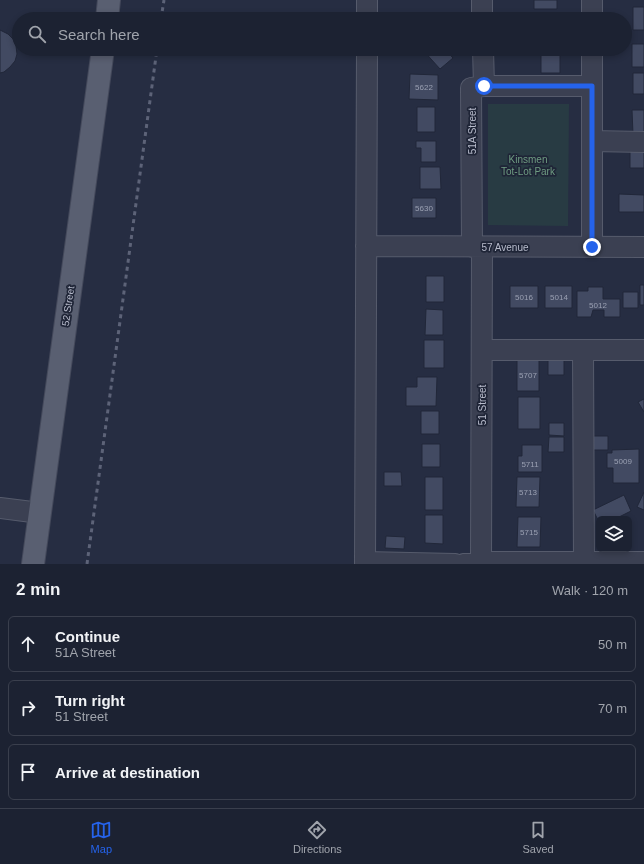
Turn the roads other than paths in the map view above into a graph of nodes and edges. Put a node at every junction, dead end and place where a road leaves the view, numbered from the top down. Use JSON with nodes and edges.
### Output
{"nodes":[{"id":1,"x":109,"y":0,"type":"edge"},
{"id":2,"x":367,"y":0,"type":"edge"},
{"id":3,"x":482,"y":0,"type":"edge"},
{"id":4,"x":592,"y":0,"type":"edge"},
{"id":5,"x":108,"y":12,"type":"edge"},
{"id":6,"x":367,"y":12,"type":"edge"},
{"id":7,"x":482,"y":12,"type":"edge"},
{"id":8,"x":592,"y":12,"type":"edge"},
{"id":9,"x":102,"y":56,"type":"edge"},
{"id":10,"x":367,"y":56,"type":"edge"},
{"id":11,"x":483,"y":56,"type":"edge"},
{"id":12,"x":592,"y":56,"type":"edge"},
{"id":13,"x":484,"y":86,"type":"junction"},
{"id":14,"x":592,"y":86,"type":"junction"},
{"id":15,"x":592,"y":141,"type":"junction"},
{"id":16,"x":644,"y":142,"type":"edge"},
{"id":17,"x":366,"y":246,"type":"junction"},
{"id":18,"x":477,"y":247,"type":"junction"},
{"id":19,"x":592,"y":247,"type":"junction"},
{"id":20,"x":644,"y":247,"type":"edge"},
{"id":21,"x":482,"y":350,"type":"junction"},
{"id":22,"x":583,"y":350,"type":"junction"},
{"id":23,"x":644,"y":350,"type":"edge"},
{"id":24,"x":0,"y":508,"type":"edge"},
{"id":25,"x":40,"y":513,"type":"junction"},
{"id":26,"x":584,"y":562,"type":"junction"},
{"id":27,"x":644,"y":562,"type":"edge"},
{"id":28,"x":365,"y":563,"type":"edge"},
{"id":29,"x":476,"y":563,"type":"edge"},
{"id":30,"x":34,"y":564,"type":"edge"},
{"id":31,"x":455,"y":564,"type":"edge"}],
"edges":[{"from":1,"to":5,"type":"main road"},
{"from":2,"to":6,"type":"street"},
{"from":3,"to":7,"type":"street"},
{"from":4,"to":8,"type":"street"},
{"from":9,"to":25,"type":"main road","name":"52 Street"},
{"from":10,"to":17,"type":"street"},
{"from":11,"to":13,"type":"street"},
{"from":12,"to":14,"type":"street"},
{"from":13,"to":14,"type":"street"},
{"from":13,"to":18,"type":"street","name":"51A Street"},
{"from":14,"to":15,"type":"street"},
{"from":15,"to":16,"type":"street"},
{"from":15,"to":19,"type":"street"},
{"from":17,"to":18,"type":"street","name":"57 Avenue"},
{"from":17,"to":28,"type":"street"},
{"from":18,"to":19,"type":"street","name":"57 Avenue"},
{"from":18,"to":21,"type":"street","name":"51 Street"},
{"from":19,"to":20,"type":"street","name":"57 Avenue"},
{"from":21,"to":22,"type":"street"},
{"from":21,"to":29,"type":"street","name":"51 Street"},
{"from":22,"to":23,"type":"street"},
{"from":22,"to":26,"type":"street"},
{"from":24,"to":25,"type":"street"},
{"from":25,"to":30,"type":"main road","name":"52 Street"},
{"from":26,"to":27,"type":"street"},
{"from":26,"to":29,"type":"street"},
{"from":28,"to":31,"type":"street"}]}
